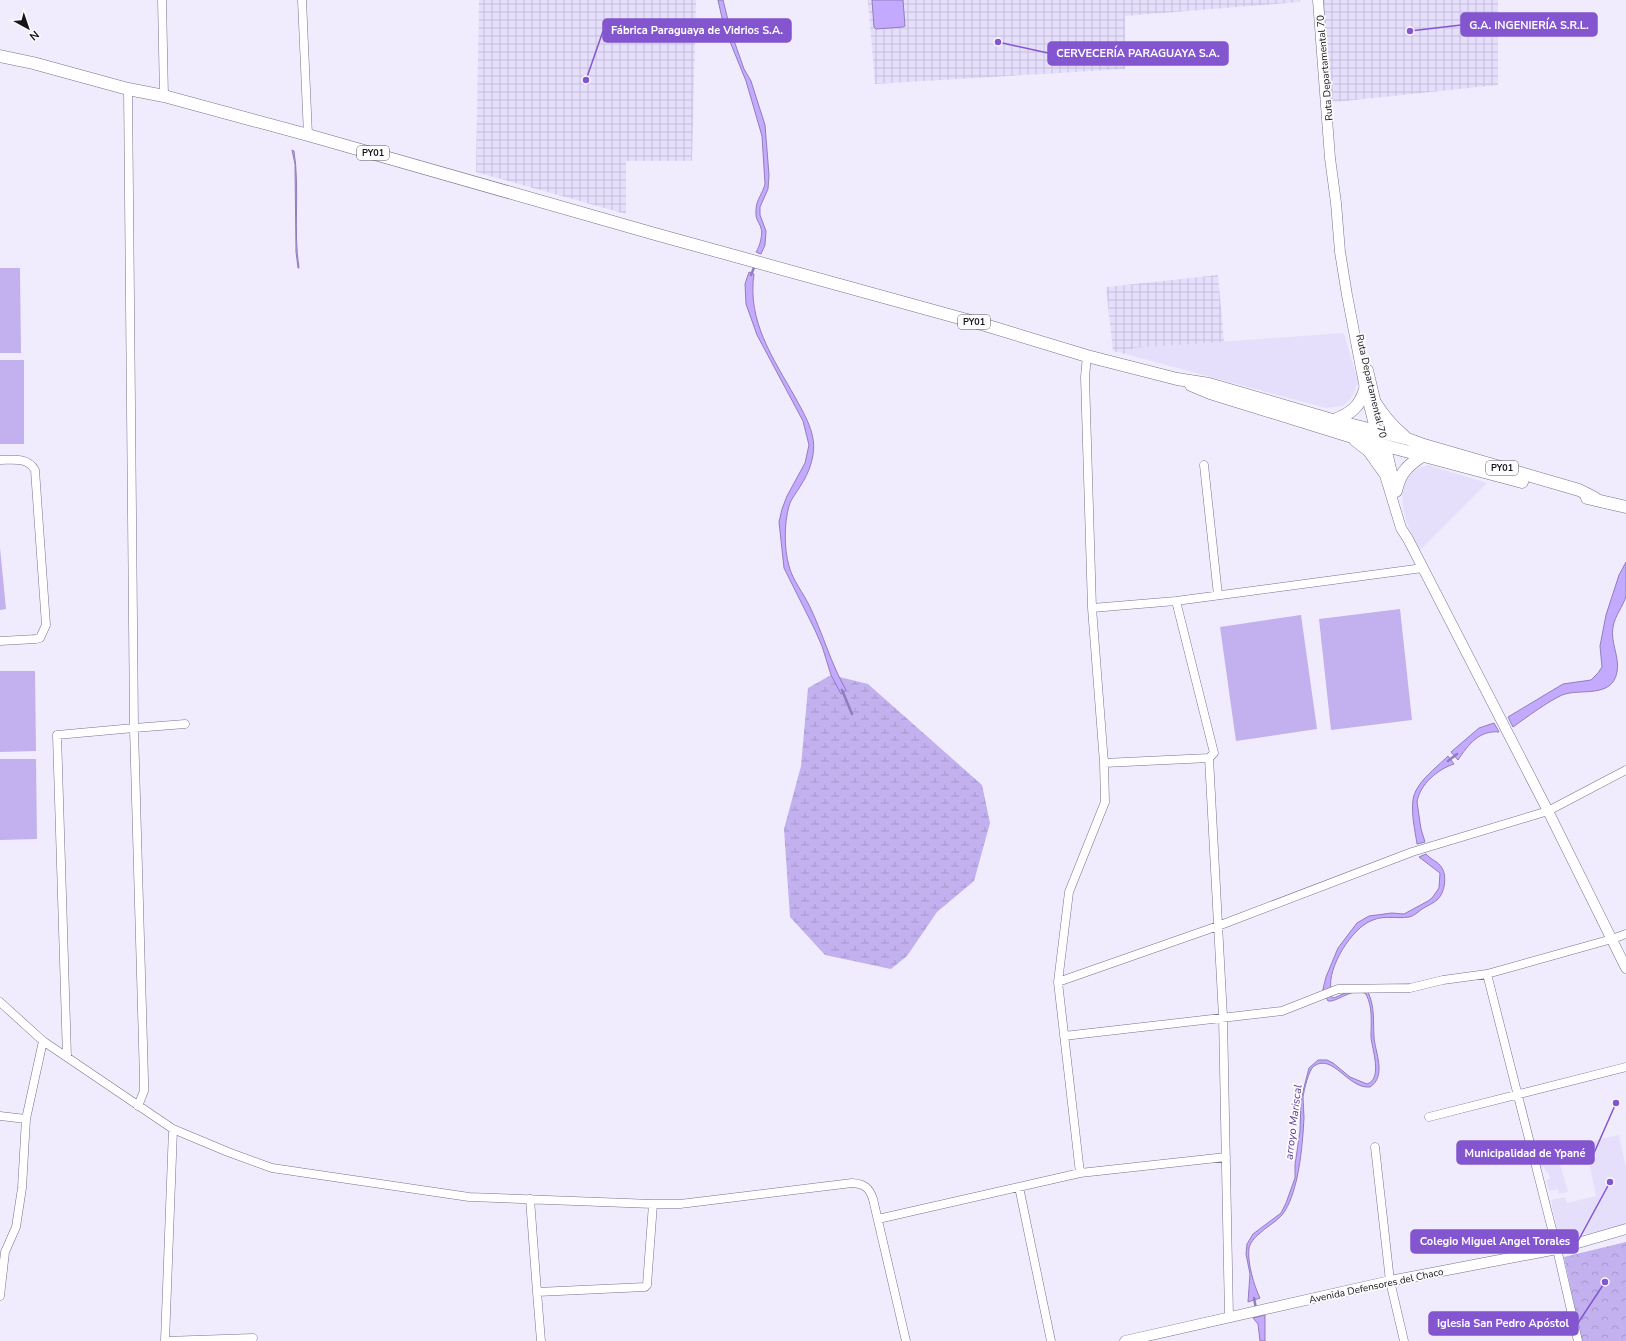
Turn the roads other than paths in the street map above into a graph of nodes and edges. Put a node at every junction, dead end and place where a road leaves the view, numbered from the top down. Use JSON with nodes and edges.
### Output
{"nodes":[{"id":1,"x":162,"y":0,"type":"edge"},
{"id":2,"x":302,"y":0,"type":"edge"},
{"id":3,"x":1318,"y":0,"type":"edge"},
{"id":4,"x":0,"y":56,"type":"edge"},
{"id":5,"x":128,"y":89,"type":"junction"},
{"id":6,"x":164,"y":96,"type":"junction"},
{"id":7,"x":308,"y":135,"type":"junction"},
{"id":8,"x":1352,"y":322,"type":"junction"},
{"id":9,"x":1087,"y":356,"type":"junction"},
{"id":10,"x":1177,"y":379,"type":"junction"},
{"id":11,"x":1365,"y":389,"type":"junction"},
{"id":12,"x":1376,"y":404,"type":"junction"},
{"id":13,"x":1334,"y":420,"type":"junction"},
{"id":14,"x":1379,"y":430,"type":"junction"},
{"id":15,"x":1349,"y":436,"type":"junction"},
{"id":16,"x":1408,"y":439,"type":"junction"},
{"id":17,"x":1383,"y":445,"type":"junction"},
{"id":18,"x":1422,"y":456,"type":"junction"},
{"id":19,"x":0,"y":460,"type":"edge"},
{"id":20,"x":1204,"y":465,"type":"dead end"},
{"id":21,"x":1384,"y":472,"type":"junction"},
{"id":22,"x":1396,"y":491,"type":"junction"},
{"id":23,"x":1595,"y":498,"type":"junction"},
{"id":24,"x":1626,"y":507,"type":"edge"},
{"id":25,"x":1408,"y":539,"type":"junction"},
{"id":26,"x":1423,"y":568,"type":"junction"},
{"id":27,"x":1218,"y":595,"type":"junction"},
{"id":28,"x":1176,"y":601,"type":"junction"},
{"id":29,"x":1092,"y":608,"type":"junction"},
{"id":30,"x":0,"y":641,"type":"edge"},
{"id":31,"x":186,"y":724,"type":"dead end"},
{"id":32,"x":134,"y":728,"type":"junction"},
{"id":33,"x":1209,"y":758,"type":"junction"},
{"id":34,"x":1104,"y":763,"type":"junction"},
{"id":35,"x":1626,"y":770,"type":"edge"},
{"id":36,"x":1548,"y":811,"type":"junction"},
{"id":37,"x":1218,"y":926,"type":"junction"},
{"id":38,"x":1626,"y":934,"type":"edge"},
{"id":39,"x":1612,"y":939,"type":"junction"},
{"id":40,"x":1626,"y":968,"type":"edge"},
{"id":41,"x":1486,"y":974,"type":"junction"},
{"id":42,"x":1058,"y":982,"type":"junction"},
{"id":43,"x":0,"y":1002,"type":"edge"},
{"id":44,"x":1222,"y":1017,"type":"junction"},
{"id":45,"x":1064,"y":1036,"type":"junction"},
{"id":46,"x":43,"y":1041,"type":"junction"},
{"id":47,"x":67,"y":1057,"type":"junction"},
{"id":48,"x":1626,"y":1067,"type":"edge"},
{"id":49,"x":1518,"y":1096,"type":"junction"},
{"id":50,"x":138,"y":1106,"type":"junction"},
{"id":51,"x":0,"y":1116,"type":"edge"},
{"id":52,"x":1429,"y":1117,"type":"dead end"},
{"id":53,"x":26,"y":1118,"type":"junction"},
{"id":54,"x":173,"y":1130,"type":"junction"},
{"id":55,"x":1375,"y":1148,"type":"dead end"},
{"id":56,"x":1226,"y":1157,"type":"junction"},
{"id":57,"x":1080,"y":1173,"type":"junction"},
{"id":58,"x":1019,"y":1187,"type":"junction"},
{"id":59,"x":530,"y":1199,"type":"junction"},
{"id":60,"x":653,"y":1204,"type":"junction"},
{"id":61,"x":878,"y":1219,"type":"junction"},
{"id":62,"x":1626,"y":1229,"type":"edge"},
{"id":63,"x":1557,"y":1249,"type":"junction"},
{"id":64,"x":2,"y":1252,"type":"edge"},
{"id":65,"x":1390,"y":1281,"type":"junction"},
{"id":66,"x":537,"y":1292,"type":"junction"},
{"id":67,"x":0,"y":1296,"type":"edge"},
{"id":68,"x":1229,"y":1317,"type":"junction"},
{"id":69,"x":252,"y":1338,"type":"dead end"},
{"id":70,"x":165,"y":1341,"type":"edge"},
{"id":71,"x":541,"y":1341,"type":"edge"},
{"id":72,"x":906,"y":1341,"type":"edge"},
{"id":73,"x":1051,"y":1341,"type":"edge"},
{"id":74,"x":1125,"y":1341,"type":"edge"},
{"id":75,"x":1404,"y":1341,"type":"edge"},
{"id":76,"x":1578,"y":1341,"type":"edge"}],
"edges":[{"from":1,"to":6,"type":"street"},
{"from":2,"to":7,"type":"street"},
{"from":3,"to":8,"type":"main road","name":"Ruta Departamental 70"},
{"from":4,"to":5,"type":"highway","number":"PY01"},
{"from":5,"to":6,"type":"highway","number":"PY01"},
{"from":5,"to":32,"type":"street"},
{"from":6,"to":7,"type":"highway","number":"PY01"},
{"from":7,"to":9,"type":"highway","number":"PY01"},
{"from":8,"to":11,"type":"main road"},
{"from":8,"to":12,"type":"main road","name":"Ruta Departamental 70"},
{"from":9,"to":10,"type":"highway","number":"PY01"},
{"from":9,"to":29,"type":"street"},
{"from":10,"to":13,"type":"highway","number":"PY01"},
{"from":10,"to":15,"type":"highway","number":"PY01"},
{"from":11,"to":13,"type":"highway"},
{"from":11,"to":14,"type":"main road"},
{"from":12,"to":14,"type":"main road","name":"Ruta Departamental 70"},
{"from":12,"to":16,"type":"highway"},
{"from":13,"to":14,"type":"highway","number":"PY01"},
{"from":14,"to":16,"type":"highway","number":"PY01"},
{"from":14,"to":17,"type":"main road","name":"Ruta Departamental 70"},
{"from":15,"to":17,"type":"highway","number":"PY01"},
{"from":15,"to":21,"type":"highway"},
{"from":16,"to":23,"type":"highway","number":"PY01"},
{"from":17,"to":18,"type":"highway","number":"PY01"},
{"from":17,"to":21,"type":"main road","name":"Ruta Departamental 70"},
{"from":17,"to":22,"type":"main road","name":"Ruta Departamental 70"},
{"from":18,"to":22,"type":"highway"},
{"from":18,"to":23,"type":"highway","number":"PY01"},
{"from":19,"to":30,"type":"street"},
{"from":20,"to":27,"type":"street"},
{"from":21,"to":25,"type":"main road","name":"Ruta Departamental 70"},
{"from":22,"to":25,"type":"main road","name":"Ruta Departamental 70"},
{"from":23,"to":24,"type":"highway","number":"PY01"},
{"from":25,"to":26,"type":"main road"},
{"from":26,"to":27,"type":"street"},
{"from":26,"to":36,"type":"main road"},
{"from":27,"to":28,"type":"street"},
{"from":28,"to":29,"type":"street"},
{"from":28,"to":33,"type":"street"},
{"from":29,"to":34,"type":"street"},
{"from":31,"to":32,"type":"street"},
{"from":32,"to":47,"type":"street"},
{"from":32,"to":50,"type":"street"},
{"from":33,"to":34,"type":"street"},
{"from":33,"to":37,"type":"street"},
{"from":34,"to":42,"type":"street"},
{"from":35,"to":36,"type":"street"},
{"from":36,"to":37,"type":"street"},
{"from":36,"to":39,"type":"main road"},
{"from":37,"to":42,"type":"street"},
{"from":37,"to":44,"type":"street"},
{"from":38,"to":39,"type":"street"},
{"from":39,"to":40,"type":"main road"},
{"from":39,"to":41,"type":"street"},
{"from":41,"to":44,"type":"street"},
{"from":41,"to":49,"type":"street"},
{"from":42,"to":45,"type":"street"},
{"from":43,"to":46,"type":"street"},
{"from":44,"to":45,"type":"street"},
{"from":44,"to":56,"type":"street"},
{"from":45,"to":57,"type":"street"},
{"from":46,"to":47,"type":"street"},
{"from":46,"to":53,"type":"street"},
{"from":47,"to":50,"type":"street"},
{"from":48,"to":49,"type":"street"},
{"from":49,"to":52,"type":"street"},
{"from":49,"to":63,"type":"street"},
{"from":50,"to":54,"type":"street"},
{"from":51,"to":53,"type":"street"},
{"from":53,"to":64,"type":"street"},
{"from":54,"to":59,"type":"street"},
{"from":54,"to":70,"type":"street"},
{"from":55,"to":65,"type":"street"},
{"from":56,"to":57,"type":"street"},
{"from":56,"to":68,"type":"street"},
{"from":57,"to":58,"type":"street"},
{"from":58,"to":61,"type":"street"},
{"from":58,"to":73,"type":"street"},
{"from":59,"to":60,"type":"street"},
{"from":59,"to":66,"type":"street"},
{"from":60,"to":61,"type":"street"},
{"from":60,"to":66,"type":"street"},
{"from":61,"to":72,"type":"street"},
{"from":62,"to":63,"type":"main road","name":"Avenida Defensores del Chaco"},
{"from":63,"to":65,"type":"main road","name":"Avenida Defensores del Chaco"},
{"from":63,"to":76,"type":"street"},
{"from":64,"to":67,"type":"street"},
{"from":65,"to":68,"type":"main road","name":"Avenida Defensores del Chaco"},
{"from":65,"to":75,"type":"street"},
{"from":66,"to":71,"type":"street"},
{"from":68,"to":74,"type":"main road","name":"Avenida Defensores del Chaco"},
{"from":69,"to":70,"type":"street"}]}
